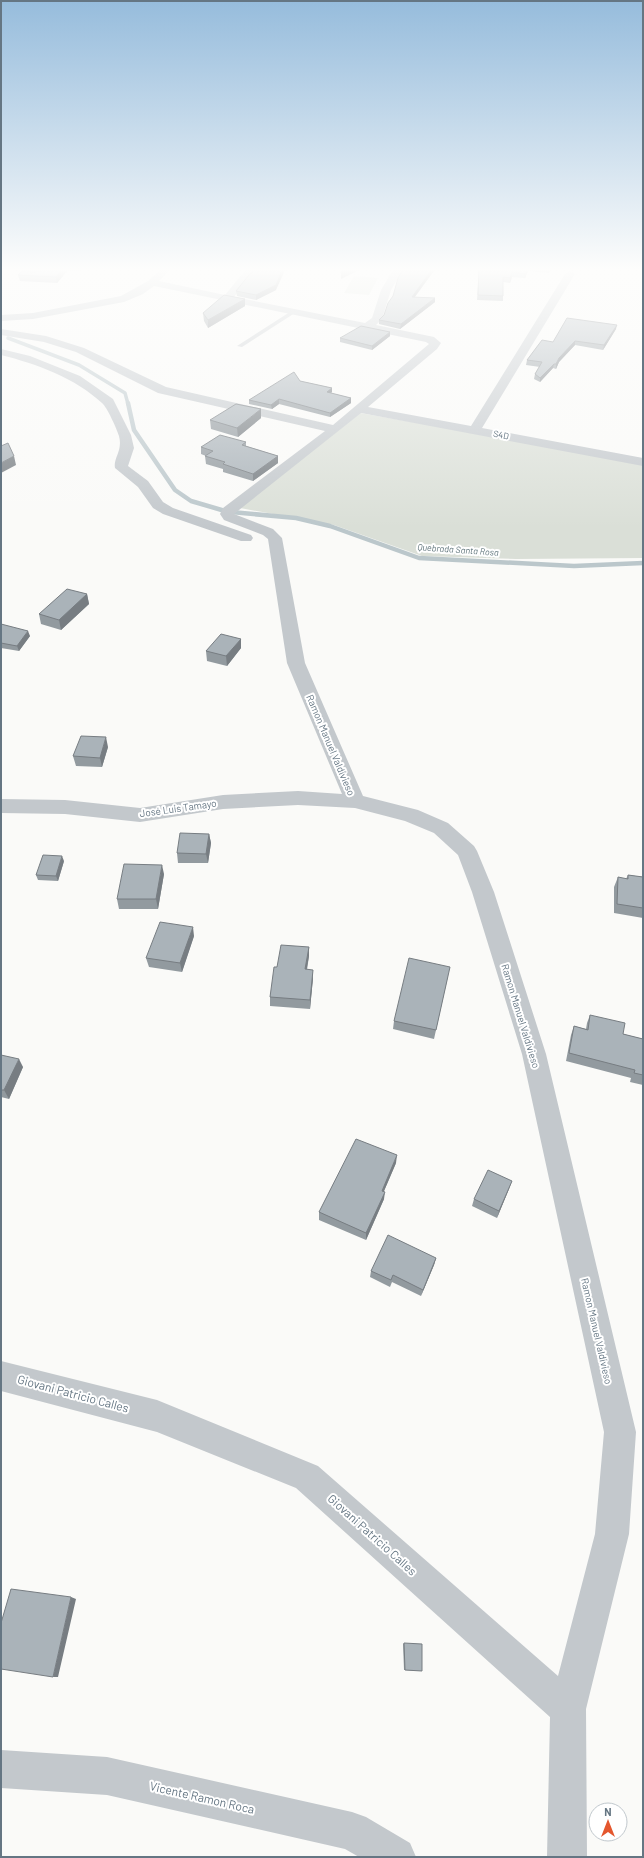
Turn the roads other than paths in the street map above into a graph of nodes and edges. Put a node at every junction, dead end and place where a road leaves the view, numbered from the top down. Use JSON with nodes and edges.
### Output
{"nodes":[{"id":1,"x":12,"y":355,"type":"edge"},
{"id":2,"x":90,"y":355,"type":"edge"},
{"id":3,"x":424,"y":355,"type":"edge"},
{"id":4,"x":521,"y":355,"type":"edge"},
{"id":5,"x":358,"y":409,"type":"junction"},
{"id":6,"x":335,"y":429,"type":"junction"},
{"id":7,"x":476,"y":430,"type":"junction"},
{"id":8,"x":643,"y":462,"type":"edge"},
{"id":9,"x":277,"y":549,"type":"junction"},
{"id":10,"x":354,"y":801,"type":"junction"},
{"id":11,"x":1,"y":806,"type":"edge"},
{"id":12,"x":1,"y":1376,"type":"edge"},
{"id":13,"x":568,"y":1709,"type":"junction"},
{"id":14,"x":1,"y":1769,"type":"edge"},
{"id":15,"x":396,"y":1857,"type":"edge"},
{"id":16,"x":567,"y":1857,"type":"edge"}],
"edges":[{"from":1,"to":9,"type":"street"},
{"from":2,"to":6,"type":"street"},
{"from":3,"to":5,"type":"street","name":"Ramon Manuel Valdivieso"},
{"from":4,"to":7,"type":"street"},
{"from":5,"to":6,"type":"street","name":"Ramon Manuel Valdivieso"},
{"from":5,"to":7,"type":"street","name":"S4D"},
{"from":6,"to":9,"type":"street","name":"Ramon Manuel Valdivieso"},
{"from":7,"to":8,"type":"street","name":"S4D"},
{"from":9,"to":10,"type":"street","name":"Ramon Manuel Valdivieso"},
{"from":10,"to":11,"type":"street","name":"José Luis Tamayo"},
{"from":10,"to":13,"type":"street","name":"Ramon Manuel Valdivieso"},
{"from":12,"to":13,"type":"street","name":"Giovani Patricio Calles"},
{"from":13,"to":16,"type":"street"},
{"from":14,"to":15,"type":"street","name":"Vicente Ramon Roca"}]}
